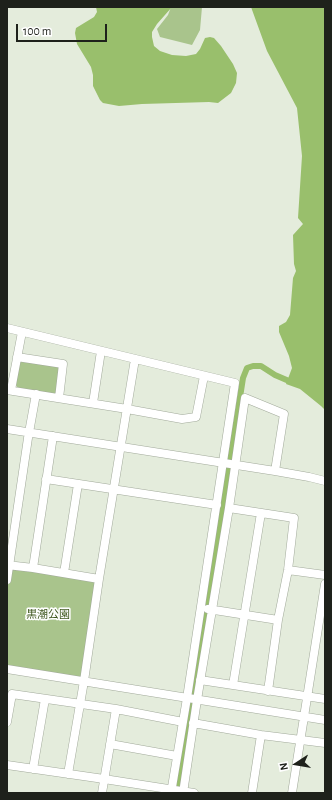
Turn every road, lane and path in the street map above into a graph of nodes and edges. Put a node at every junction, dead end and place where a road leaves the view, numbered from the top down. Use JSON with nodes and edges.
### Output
{"nodes":[{"id":1,"x":7,"y":328,"type":"edge"},
{"id":2,"x":22,"y":332,"type":"junction"},
{"id":3,"x":102,"y":351,"type":"junction"},
{"id":4,"x":17,"y":357,"type":"junction"},
{"id":5,"x":135,"y":359,"type":"junction"},
{"id":6,"x":204,"y":376,"type":"junction"},
{"id":7,"x":9,"y":390,"type":"edge"},
{"id":8,"x":36,"y":394,"type":"junction"},
{"id":9,"x":59,"y":398,"type":"junction"},
{"id":10,"x":93,"y":403,"type":"junction"},
{"id":11,"x":127,"y":409,"type":"junction"},
{"id":12,"x":7,"y":429,"type":"edge"},
{"id":13,"x":29,"y":432,"type":"junction"},
{"id":14,"x":53,"y":436,"type":"junction"},
{"id":15,"x":121,"y":447,"type":"junction"},
{"id":16,"x":229,"y":464,"type":"junction"},
{"id":17,"x":275,"y":471,"type":"junction"},
{"id":18,"x":46,"y":479,"type":"junction"},
{"id":19,"x":325,"y":481,"type":"edge"},
{"id":20,"x":78,"y":484,"type":"junction"},
{"id":21,"x":114,"y":489,"type":"junction"},
{"id":22,"x":217,"y":505,"type":"junction"},
{"id":23,"x":229,"y":508,"type":"junction"},
{"id":24,"x":261,"y":513,"type":"junction"},
{"id":25,"x":8,"y":565,"type":"edge"},
{"id":26,"x":33,"y":568,"type":"junction"},
{"id":27,"x":288,"y":570,"type":"junction"},
{"id":28,"x":64,"y":573,"type":"junction"},
{"id":29,"x":325,"y":575,"type":"edge"},
{"id":30,"x":99,"y":579,"type":"junction"},
{"id":31,"x":7,"y":580,"type":"edge"},
{"id":32,"x":325,"y":584,"type":"edge"},
{"id":33,"x":201,"y":607,"type":"junction"},
{"id":34,"x":212,"y":609,"type":"junction"},
{"id":35,"x":245,"y":615,"type":"junction"},
{"id":36,"x":278,"y":620,"type":"junction"},
{"id":37,"x":7,"y":669,"type":"edge"},
{"id":38,"x":200,"y":680,"type":"junction"},
{"id":39,"x":84,"y":681,"type":"junction"},
{"id":40,"x":233,"y":686,"type":"junction"},
{"id":41,"x":268,"y":691,"type":"junction"},
{"id":42,"x":307,"y":697,"type":"junction"},
{"id":43,"x":188,"y":698,"type":"junction"},
{"id":44,"x":45,"y":699,"type":"junction"},
{"id":45,"x":325,"y":699,"type":"edge"},
{"id":46,"x":197,"y":700,"type":"junction"},
{"id":47,"x":79,"y":704,"type":"junction"},
{"id":48,"x":116,"y":709,"type":"junction"},
{"id":49,"x":304,"y":716,"type":"junction"},
{"id":50,"x":325,"y":720,"type":"edge"},
{"id":51,"x":7,"y":722,"type":"edge"},
{"id":52,"x":183,"y":722,"type":"junction"},
{"id":53,"x":193,"y":723,"type":"junction"},
{"id":54,"x":261,"y":735,"type":"junction"},
{"id":55,"x":300,"y":740,"type":"junction"},
{"id":56,"x":110,"y":744,"type":"junction"},
{"id":57,"x":325,"y":744,"type":"edge"},
{"id":58,"x":178,"y":756,"type":"junction"},
{"id":59,"x":7,"y":765,"type":"edge"},
{"id":60,"x":33,"y":769,"type":"junction"},
{"id":61,"x":68,"y":774,"type":"junction"},
{"id":62,"x":104,"y":779,"type":"junction"},
{"id":63,"x":171,"y":791,"type":"edge"},
{"id":64,"x":183,"y":792,"type":"edge"},
{"id":65,"x":102,"y":793,"type":"edge"},
{"id":66,"x":194,"y":793,"type":"edge"},
{"id":67,"x":252,"y":793,"type":"edge"},
{"id":68,"x":292,"y":793,"type":"edge"}],
"edges":[{"from":1,"to":2,"type":"street"},
{"from":2,"to":3,"type":"street"},
{"from":2,"to":4,"type":"street"},
{"from":3,"to":5,"type":"street"},
{"from":3,"to":10,"type":"street"},
{"from":4,"to":7,"type":"street"},
{"from":4,"to":9,"type":"street"},
{"from":5,"to":6,"type":"street"},
{"from":5,"to":11,"type":"street"},
{"from":6,"to":11,"type":"street"},
{"from":6,"to":16,"type":"street"},
{"from":7,"to":8,"type":"street"},
{"from":8,"to":9,"type":"street"},
{"from":8,"to":13,"type":"street"},
{"from":9,"to":10,"type":"street"},
{"from":10,"to":11,"type":"street"},
{"from":11,"to":15,"type":"street"},
{"from":12,"to":13,"type":"street"},
{"from":13,"to":14,"type":"street"},
{"from":13,"to":25,"type":"street"},
{"from":14,"to":15,"type":"street"},
{"from":14,"to":18,"type":"street"},
{"from":15,"to":16,"type":"street"},
{"from":15,"to":21,"type":"street"},
{"from":16,"to":17,"type":"street"},
{"from":16,"to":17,"type":"street"},
{"from":16,"to":22,"type":"street"},
{"from":16,"to":23,"type":"street"},
{"from":17,"to":19,"type":"street"},
{"from":18,"to":20,"type":"street"},
{"from":18,"to":26,"type":"street"},
{"from":20,"to":21,"type":"street"},
{"from":20,"to":28,"type":"street"},
{"from":21,"to":22,"type":"street"},
{"from":21,"to":30,"type":"street"},
{"from":22,"to":33,"type":"street"},
{"from":23,"to":24,"type":"street"},
{"from":23,"to":34,"type":"street"},
{"from":24,"to":27,"type":"street"},
{"from":24,"to":35,"type":"street"},
{"from":25,"to":26,"type":"street"},
{"from":25,"to":31,"type":"street"},
{"from":26,"to":28,"type":"street"},
{"from":27,"to":29,"type":"street"},
{"from":27,"to":36,"type":"street"},
{"from":28,"to":30,"type":"street"},
{"from":30,"to":39,"type":"street"},
{"from":32,"to":42,"type":"street"},
{"from":33,"to":34,"type":"street"},
{"from":33,"to":43,"type":"street"},
{"from":34,"to":35,"type":"street"},
{"from":34,"to":38,"type":"street"},
{"from":35,"to":36,"type":"street"},
{"from":35,"to":40,"type":"street"},
{"from":36,"to":41,"type":"street"},
{"from":37,"to":39,"type":"street"},
{"from":38,"to":40,"type":"street"},
{"from":38,"to":46,"type":"street"},
{"from":39,"to":43,"type":"street"},
{"from":39,"to":47,"type":"street"},
{"from":40,"to":41,"type":"street"},
{"from":41,"to":42,"type":"street"},
{"from":42,"to":45,"type":"street"},
{"from":42,"to":49,"type":"street"},
{"from":43,"to":46,"type":"street"},
{"from":43,"to":52,"type":"street"},
{"from":44,"to":47,"type":"street"},
{"from":44,"to":51,"type":"street"},
{"from":44,"to":60,"type":"street"},
{"from":46,"to":49,"type":"street"},
{"from":46,"to":53,"type":"street"},
{"from":47,"to":48,"type":"street"},
{"from":47,"to":61,"type":"street"},
{"from":48,"to":52,"type":"street"},
{"from":48,"to":56,"type":"street"},
{"from":49,"to":50,"type":"street"},
{"from":49,"to":55,"type":"street"},
{"from":52,"to":58,"type":"street"},
{"from":53,"to":54,"type":"street"},
{"from":53,"to":64,"type":"street"},
{"from":54,"to":55,"type":"street"},
{"from":54,"to":67,"type":"street"},
{"from":55,"to":57,"type":"street"},
{"from":55,"to":68,"type":"street"},
{"from":56,"to":58,"type":"street"},
{"from":56,"to":62,"type":"street"},
{"from":58,"to":63,"type":"street"},
{"from":59,"to":60,"type":"street"},
{"from":60,"to":61,"type":"street"},
{"from":61,"to":62,"type":"street"},
{"from":62,"to":63,"type":"street"},
{"from":62,"to":65,"type":"street"},
{"from":63,"to":64,"type":"street"},
{"from":64,"to":66,"type":"street"}]}
